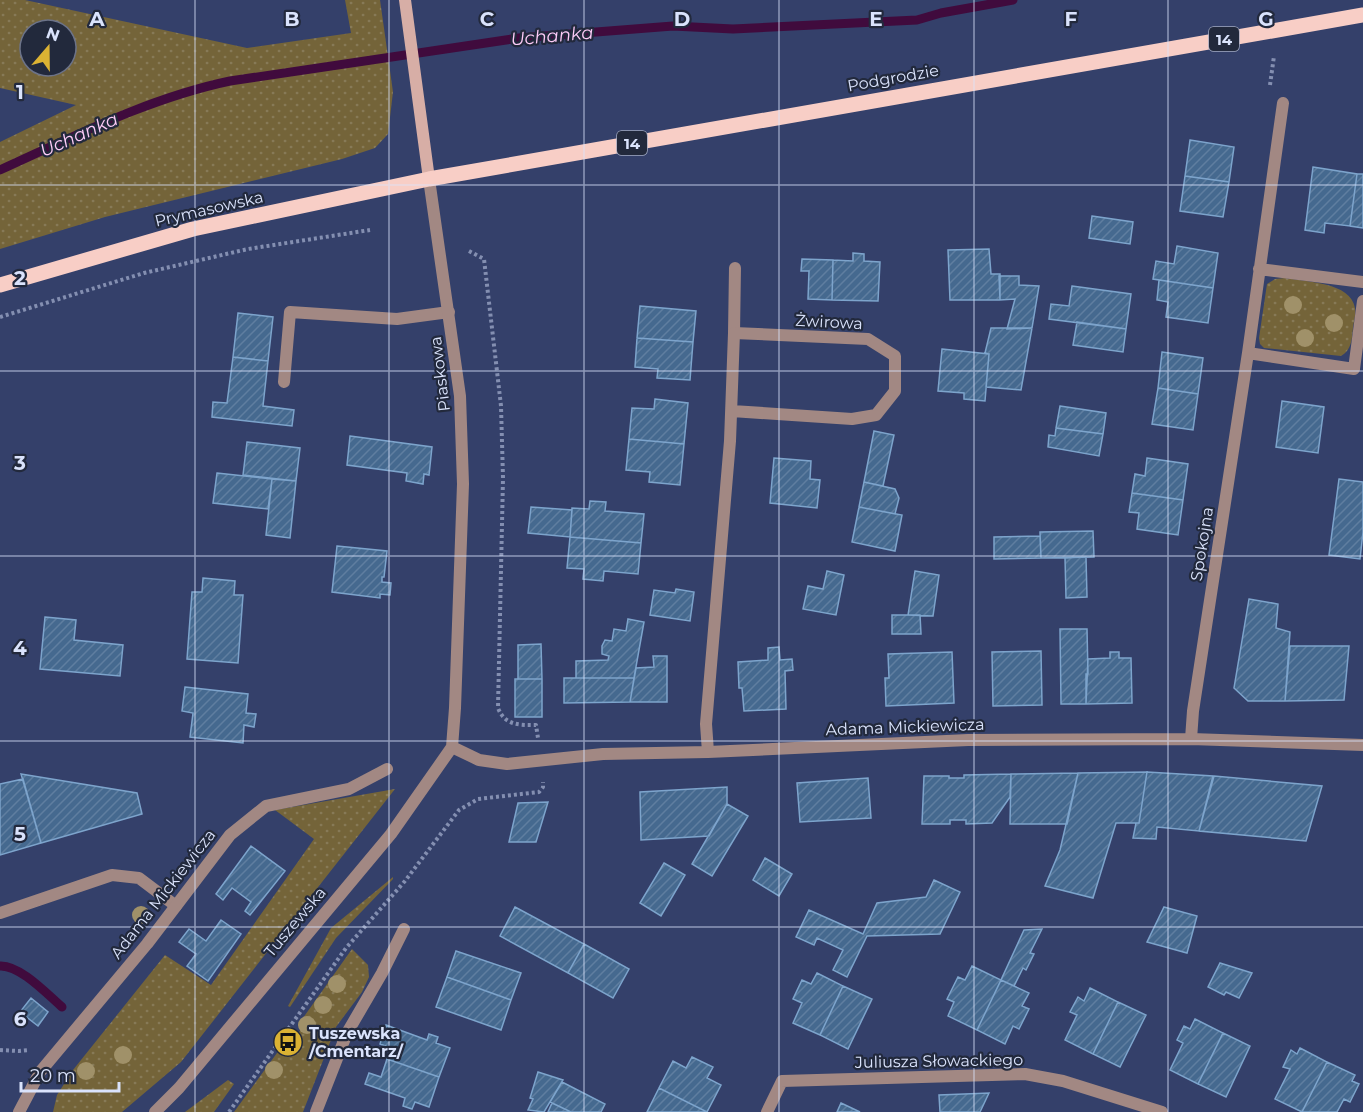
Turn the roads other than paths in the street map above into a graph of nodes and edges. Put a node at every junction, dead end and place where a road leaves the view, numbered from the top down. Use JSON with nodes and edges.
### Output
{"nodes":[{"id":1,"x":405,"y":0,"type":"edge"},
{"id":2,"x":1363,"y":15,"type":"edge"},
{"id":3,"x":1283,"y":103,"type":"dead end"},
{"id":4,"x":429,"y":179,"type":"junction"},
{"id":5,"x":735,"y":268,"type":"dead end"},
{"id":6,"x":1259,"y":269,"type":"junction"},
{"id":7,"x":1363,"y":282,"type":"edge"},
{"id":8,"x":0,"y":285,"type":"edge"},
{"id":9,"x":1363,"y":301,"type":"edge"},
{"id":10,"x":449,"y":312,"type":"junction"},
{"id":11,"x":734,"y":333,"type":"junction"},
{"id":12,"x":1248,"y":353,"type":"junction"},
{"id":13,"x":284,"y":382,"type":"dead end"},
{"id":14,"x":732,"y":411,"type":"junction"},
{"id":15,"x":1191,"y":739,"type":"junction"},
{"id":16,"x":1363,"y":746,"type":"edge"},
{"id":17,"x":452,"y":747,"type":"junction"},
{"id":18,"x":708,"y":752,"type":"junction"},
{"id":19,"x":387,"y":769,"type":"dead end"},
{"id":20,"x":176,"y":906,"type":"junction"},
{"id":21,"x":0,"y":913,"type":"edge"},
{"id":22,"x":404,"y":929,"type":"dead end"},
{"id":23,"x":18,"y":1112,"type":"edge"},
{"id":24,"x":154,"y":1112,"type":"edge"},
{"id":25,"x":316,"y":1112,"type":"edge"},
{"id":26,"x":767,"y":1112,"type":"edge"},
{"id":27,"x":1162,"y":1112,"type":"edge"}],
"edges":[{"from":1,"to":4,"type":"main road","name":"Piaskowa"},
{"from":2,"to":4,"type":"main road","name":"Podgrodzie","number":"14"},
{"from":3,"to":6,"type":"street","name":"Spokojna"},
{"from":4,"to":8,"type":"main road","name":"Prymasowska","number":"14"},
{"from":4,"to":10,"type":"street","name":"Piaskowa"},
{"from":5,"to":11,"type":"street"},
{"from":6,"to":7,"type":"street"},
{"from":6,"to":12,"type":"street","name":"Spokojna"},
{"from":9,"to":12,"type":"street"},
{"from":10,"to":13,"type":"street"},
{"from":10,"to":17,"type":"street","name":"Piaskowa"},
{"from":11,"to":14,"type":"street"},
{"from":11,"to":14,"type":"street","name":"Żwirowa"},
{"from":12,"to":15,"type":"street","name":"Spokojna"},
{"from":14,"to":18,"type":"street"},
{"from":15,"to":16,"type":"street","name":"Adama Mickiewicza"},
{"from":15,"to":18,"type":"street","name":"Adama Mickiewicza"},
{"from":17,"to":18,"type":"street","name":"Adama Mickiewicza"},
{"from":17,"to":24,"type":"street","name":"Tuszewska"},
{"from":19,"to":20,"type":"street","name":"Adama Mickiewicza"},
{"from":20,"to":21,"type":"street"},
{"from":20,"to":23,"type":"street","name":"Adama Mickiewicza"},
{"from":22,"to":25,"type":"street"},
{"from":26,"to":27,"type":"street","name":"Juliusza Słowackiego"}]}
